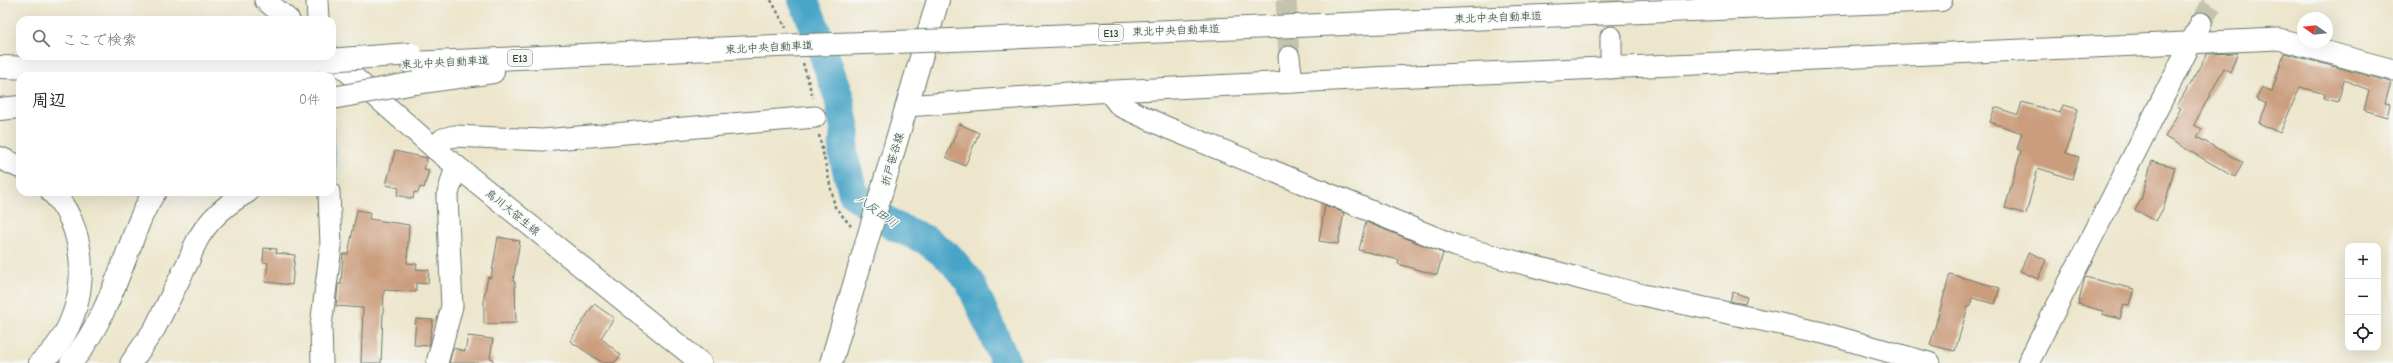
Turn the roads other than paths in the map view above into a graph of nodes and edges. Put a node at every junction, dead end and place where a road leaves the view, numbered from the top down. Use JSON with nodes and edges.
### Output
{"nodes":[{"id":1,"x":265,"y":0,"type":"edge"},
{"id":2,"x":316,"y":0,"type":"edge"},
{"id":3,"x":938,"y":0,"type":"edge"},
{"id":4,"x":1606,"y":0,"type":"edge"},
{"id":5,"x":1941,"y":0,"type":"edge"},
{"id":6,"x":284,"y":16,"type":"edge"},
{"id":7,"x":318,"y":16,"type":"edge"},
{"id":8,"x":2201,"y":23,"type":"tunnel mouth"},
{"id":9,"x":1270,"y":26,"type":"junction"},
{"id":10,"x":1611,"y":37,"type":"tunnel mouth"},
{"id":11,"x":2191,"y":43,"type":"junction"},
{"id":12,"x":629,"y":53,"type":"junction"},
{"id":13,"x":1289,"y":57,"type":"tunnel mouth"},
{"id":14,"x":320,"y":60,"type":"edge"},
{"id":15,"x":335,"y":60,"type":"edge"},
{"id":16,"x":0,"y":67,"type":"edge"},
{"id":17,"x":412,"y":67,"type":"junction"},
{"id":18,"x":1611,"y":68,"type":"junction"},
{"id":19,"x":2393,"y":70,"type":"edge"},
{"id":20,"x":270,"y":72,"type":"edge"},
{"id":21,"x":321,"y":72,"type":"edge"},
{"id":22,"x":1292,"y":82,"type":"junction"},
{"id":23,"x":1108,"y":91,"type":"junction"},
{"id":24,"x":336,"y":96,"type":"edge"},
{"id":25,"x":907,"y":106,"type":"junction"},
{"id":26,"x":16,"y":107,"type":"edge"},
{"id":27,"x":0,"y":109,"type":"edge"},
{"id":28,"x":815,"y":117,"type":"dead end"},
{"id":29,"x":434,"y":148,"type":"junction"},
{"id":30,"x":0,"y":158,"type":"edge"},
{"id":31,"x":16,"y":165,"type":"edge"},
{"id":32,"x":456,"y":166,"type":"junction"},
{"id":33,"x":55,"y":196,"type":"edge"},
{"id":34,"x":153,"y":196,"type":"edge"},
{"id":35,"x":242,"y":196,"type":"edge"},
{"id":36,"x":329,"y":196,"type":"edge"},
{"id":37,"x":40,"y":363,"type":"edge"},
{"id":38,"x":72,"y":363,"type":"edge"},
{"id":39,"x":131,"y":363,"type":"edge"},
{"id":40,"x":322,"y":363,"type":"edge"},
{"id":41,"x":437,"y":363,"type":"edge"},
{"id":42,"x":701,"y":363,"type":"edge"},
{"id":43,"x":831,"y":363,"type":"edge"},
{"id":44,"x":1929,"y":363,"type":"edge"},
{"id":45,"x":2028,"y":363,"type":"edge"}],
"edges":[{"from":1,"to":6,"type":"street"},
{"from":2,"to":7,"type":"street"},
{"from":3,"to":25,"type":"main road","name":"折戸笹谷線"},
{"from":4,"to":9,"type":"main road","name":"東北中央自動車道","number":"E13"},
{"from":5,"to":9,"type":"main road","name":"東北中央自動車道","number":"E13"},
{"from":8,"to":11,"type":"street"},
{"from":9,"to":12,"type":"main road","name":"東北中央自動車道","number":"E13","bridge":true},
{"from":10,"to":18,"type":"street"},
{"from":11,"to":18,"type":"street"},
{"from":11,"to":19,"type":"street"},
{"from":11,"to":45,"type":"street"},
{"from":12,"to":17,"type":"main road"},
{"from":12,"to":17,"type":"main road"},
{"from":13,"to":22,"type":"street"},
{"from":14,"to":21,"type":"street"},
{"from":15,"to":29,"type":"street","name":"鳥川大笹生線"},
{"from":16,"to":20,"type":"main road","name":"東北中央自動車道"},
{"from":17,"to":20,"type":"main road","name":"東北中央自動車道"},
{"from":17,"to":24,"type":"main road","bridge":true},
{"from":18,"to":22,"type":"street"},
{"from":22,"to":23,"type":"street"},
{"from":23,"to":25,"type":"street"},
{"from":23,"to":44,"type":"street"},
{"from":25,"to":43,"type":"main road","name":"折戸笹谷線"},
{"from":26,"to":27,"type":"main road"},
{"from":28,"to":29,"type":"street"},
{"from":29,"to":32,"type":"street","name":"鳥川大笹生線"},
{"from":30,"to":31,"type":"main road"},
{"from":32,"to":41,"type":"street"},
{"from":32,"to":42,"type":"street","name":"鳥川大笹生線"},
{"from":33,"to":37,"type":"main road"},
{"from":34,"to":38,"type":"main road"},
{"from":35,"to":39,"type":"street"},
{"from":36,"to":40,"type":"street"}]}
